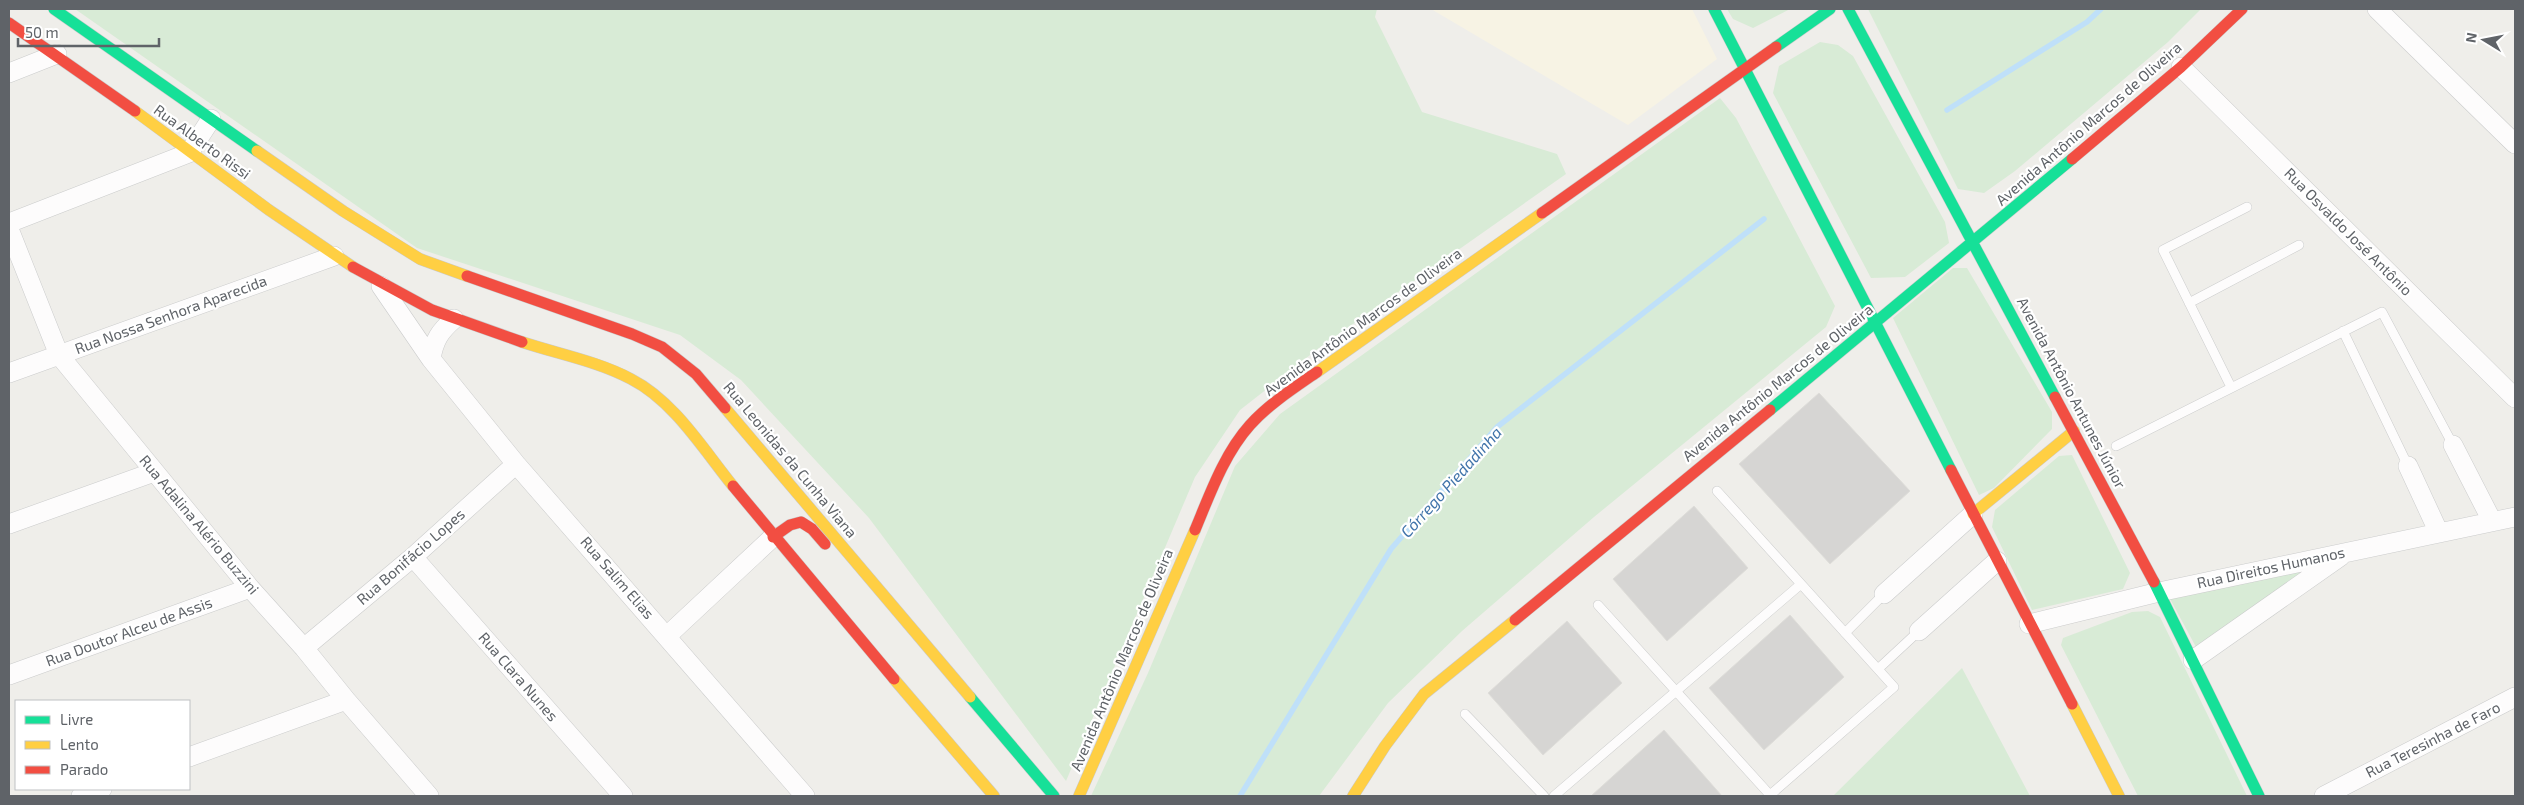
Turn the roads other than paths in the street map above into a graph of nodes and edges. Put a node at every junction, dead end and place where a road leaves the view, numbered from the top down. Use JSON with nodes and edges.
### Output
{"nodes":[{"id":1,"x":54,"y":9,"type":"edge"},
{"id":2,"x":1714,"y":9,"type":"edge"},
{"id":3,"x":1830,"y":9,"type":"edge"},
{"id":4,"x":1848,"y":9,"type":"edge"},
{"id":5,"x":2242,"y":9,"type":"edge"},
{"id":6,"x":2377,"y":9,"type":"edge"},
{"id":7,"x":9,"y":23,"type":"edge"},
{"id":8,"x":57,"y":54,"type":"junction"},
{"id":9,"x":2181,"y":67,"type":"junction"},
{"id":10,"x":1745,"y":69,"type":"junction"},
{"id":11,"x":9,"y":73,"type":"edge"},
{"id":12,"x":210,"y":119,"type":"junction"},
{"id":13,"x":2515,"y":144,"type":"edge"},
{"id":14,"x":189,"y":153,"type":"junction"},
{"id":15,"x":2246,"y":207,"type":"dead end"},
{"id":16,"x":9,"y":223,"type":"edge"},
{"id":17,"x":9,"y":229,"type":"edge"},
{"id":18,"x":1973,"y":243,"type":"junction"},
{"id":19,"x":2298,"y":244,"type":"dead end"},
{"id":20,"x":334,"y":256,"type":"junction"},
{"id":21,"x":420,"y":259,"type":"joint"},
{"id":22,"x":378,"y":283,"type":"junction"},
{"id":23,"x":2189,"y":303,"type":"junction"},
{"id":24,"x":454,"y":319,"type":"junction"},
{"id":25,"x":1875,"y":323,"type":"junction"},
{"id":26,"x":2342,"y":331,"type":"junction"},
{"id":27,"x":59,"y":355,"type":"junction"},
{"id":28,"x":431,"y":359,"type":"junction"},
{"id":29,"x":9,"y":373,"type":"edge"},
{"id":30,"x":2231,"y":387,"type":"junction"},
{"id":31,"x":2515,"y":398,"type":"edge"},
{"id":32,"x":2074,"y":431,"type":"junction"},
{"id":33,"x":2453,"y":445,"type":"joint"},
{"id":34,"x":2116,"y":446,"type":"dead end"},
{"id":35,"x":516,"y":464,"type":"junction"},
{"id":36,"x":2408,"y":466,"type":"joint"},
{"id":37,"x":154,"y":472,"type":"junction"},
{"id":38,"x":1717,"y":491,"type":"dead end"},
{"id":39,"x":1973,"y":514,"type":"junction"},
{"id":40,"x":2515,"y":517,"type":"edge"},
{"id":41,"x":2492,"y":521,"type":"junction"},
{"id":42,"x":9,"y":524,"type":"edge"},
{"id":43,"x":2439,"y":533,"type":"junction"},
{"id":44,"x":773,"y":536,"type":"junction"},
{"id":45,"x":2349,"y":551,"type":"junction"},
{"id":46,"x":413,"y":557,"type":"junction"},
{"id":47,"x":1997,"y":561,"type":"junction"},
{"id":48,"x":868,"y":576,"type":"junction"},
{"id":49,"x":1801,"y":584,"type":"junction"},
{"id":50,"x":250,"y":588,"type":"junction"},
{"id":51,"x":2159,"y":592,"type":"junction"},
{"id":52,"x":1884,"y":594,"type":"joint"},
{"id":53,"x":1598,"y":605,"type":"dead end"},
{"id":54,"x":2029,"y":624,"type":"junction"},
{"id":55,"x":1919,"y":631,"type":"joint"},
{"id":56,"x":1845,"y":633,"type":"junction"},
{"id":57,"x":667,"y":636,"type":"junction"},
{"id":58,"x":304,"y":648,"type":"junction"},
{"id":59,"x":2193,"y":660,"type":"junction"},
{"id":60,"x":1878,"y":669,"type":"junction"},
{"id":61,"x":9,"y":675,"type":"edge"},
{"id":62,"x":1677,"y":691,"type":"junction"},
{"id":63,"x":2515,"y":697,"type":"edge"},
{"id":64,"x":346,"y":700,"type":"junction"},
{"id":65,"x":1465,"y":714,"type":"dead end"},
{"id":66,"x":190,"y":757,"type":"edge"},
{"id":67,"x":99,"y":790,"type":"edge"},
{"id":68,"x":81,"y":796,"type":"edge"},
{"id":69,"x":429,"y":796,"type":"edge"},
{"id":70,"x":623,"y":796,"type":"edge"},
{"id":71,"x":804,"y":796,"type":"edge"},
{"id":72,"x":994,"y":796,"type":"edge"},
{"id":73,"x":1054,"y":796,"type":"edge"},
{"id":74,"x":1079,"y":796,"type":"edge"},
{"id":75,"x":1353,"y":796,"type":"edge"},
{"id":76,"x":1544,"y":796,"type":"edge"},
{"id":77,"x":1554,"y":796,"type":"edge"},
{"id":78,"x":1769,"y":796,"type":"edge"},
{"id":79,"x":2119,"y":796,"type":"edge"},
{"id":80,"x":2258,"y":796,"type":"edge"},
{"id":81,"x":2324,"y":796,"type":"edge"}],
"edges":[{"from":1,"to":12,"type":"main road","name":"Rua Alberto Rissi"},
{"from":2,"to":10,"type":"main road"},
{"from":3,"to":10,"type":"main road","name":"Avenida Antônio Marcos de Oliveira"},
{"from":4,"to":18,"type":"main road","name":"Avenida Antônio Antunes Júnior"},
{"from":5,"to":9,"type":"main road","name":"Avenida Antônio Marcos de Oliveira"},
{"from":6,"to":13,"type":"street"},
{"from":7,"to":8,"type":"main road","name":"Rua Alberto Rissi"},
{"from":8,"to":11,"type":"street"},
{"from":8,"to":14,"type":"main road","name":"Rua Alberto Rissi"},
{"from":9,"to":18,"type":"main road","name":"Avenida Antônio Marcos de Oliveira"},
{"from":9,"to":31,"type":"street","name":"Rua Osvaldo José Antônio"},
{"from":10,"to":25,"type":"main road"},
{"from":10,"to":74,"type":"main road","name":"Avenida Antônio Marcos de Oliveira"},
{"from":12,"to":14,"type":"street"},
{"from":12,"to":21,"type":"main road","name":"Rua Alberto Rissi"},
{"from":14,"to":16,"type":"street"},
{"from":14,"to":20,"type":"main road","name":"Rua Alberto Rissi"},
{"from":15,"to":23,"type":"lane"},
{"from":17,"to":27,"type":"street","name":"Rua Adalina Alério Buzzini"},
{"from":18,"to":25,"type":"main road","name":"Avenida Antônio Marcos de Oliveira"},
{"from":18,"to":32,"type":"main road","name":"Avenida Antônio Antunes Júnior"},
{"from":19,"to":23,"type":"lane"},
{"from":20,"to":22,"type":"main road","name":"Rua Alberto Rissi"},
{"from":20,"to":27,"type":"street","name":"Rua Nossa Senhora Aparecida"},
{"from":21,"to":48,"type":"main road","name":"Rua Leonidas da Cunha Viana"},
{"from":22,"to":24,"type":"main road"},
{"from":22,"to":28,"type":"street","name":"Rua Salim Elias"},
{"from":23,"to":30,"type":"lane"},
{"from":24,"to":28,"type":"street"},
{"from":24,"to":44,"type":"main road"},
{"from":25,"to":39,"type":"main road"},
{"from":25,"to":75,"type":"main road","name":"Avenida Antônio Marcos de Oliveira"},
{"from":26,"to":30,"type":"lane"},
{"from":26,"to":33,"type":"lane"},
{"from":26,"to":36,"type":"lane"},
{"from":27,"to":29,"type":"street","name":"Rua Nossa Senhora Aparecida"},
{"from":27,"to":37,"type":"street","name":"Rua Adalina Alério Buzzini"},
{"from":28,"to":35,"type":"street","name":"Rua Salim Elias"},
{"from":30,"to":34,"type":"lane"},
{"from":32,"to":39,"type":"main road"},
{"from":32,"to":51,"type":"main road","name":"Avenida Antônio Antunes Júnior"},
{"from":33,"to":41,"type":"street"},
{"from":35,"to":46,"type":"street","name":"Rua Bonifácio Lopes"},
{"from":35,"to":57,"type":"street","name":"Rua Salim Elias"},
{"from":36,"to":43,"type":"street"},
{"from":37,"to":42,"type":"street"},
{"from":37,"to":50,"type":"street","name":"Rua Adalina Alério Buzzini"},
{"from":38,"to":49,"type":"lane"},
{"from":39,"to":47,"type":"main road"},
{"from":39,"to":52,"type":"street"},
{"from":40,"to":41,"type":"street","name":"Rua Direitos Humanos"},
{"from":41,"to":43,"type":"street","name":"Rua Direitos Humanos"},
{"from":43,"to":45,"type":"street","name":"Rua Direitos Humanos"},
{"from":44,"to":48,"type":"main road"},
{"from":44,"to":57,"type":"street"},
{"from":44,"to":72,"type":"main road"},
{"from":45,"to":51,"type":"street","name":"Rua Direitos Humanos"},
{"from":45,"to":59,"type":"street"},
{"from":46,"to":58,"type":"street","name":"Rua Bonifácio Lopes"},
{"from":46,"to":70,"type":"street","name":"Rua Clara Nunes"},
{"from":47,"to":54,"type":"main road"},
{"from":47,"to":55,"type":"street"},
{"from":48,"to":73,"type":"main road","name":"Rua Leonidas da Cunha Viana"},
{"from":49,"to":56,"type":"lane"},
{"from":49,"to":62,"type":"lane"},
{"from":50,"to":58,"type":"street","name":"Rua Adalina Alério Buzzini"},
{"from":50,"to":61,"type":"street","name":"Rua Doutor Alceu de Assis"},
{"from":51,"to":54,"type":"street","name":"Rua Direitos Humanos"},
{"from":51,"to":59,"type":"main road","name":"Avenida Antônio Antunes Júnior"},
{"from":52,"to":56,"type":"lane"},
{"from":53,"to":62,"type":"lane"},
{"from":54,"to":79,"type":"main road"},
{"from":55,"to":60,"type":"lane"},
{"from":56,"to":60,"type":"lane"},
{"from":57,"to":71,"type":"street","name":"Rua Salim Elias"},
{"from":58,"to":64,"type":"street","name":"Rua Adalina Alério Buzzini"},
{"from":59,"to":80,"type":"main road","name":"Avenida Antônio Antunes Júnior"},
{"from":60,"to":78,"type":"lane"},
{"from":62,"to":77,"type":"lane"},
{"from":62,"to":78,"type":"lane"},
{"from":63,"to":81,"type":"street","name":"Rua Teresinha de Faro"},
{"from":64,"to":66,"type":"street"},
{"from":64,"to":69,"type":"street","name":"Rua Adalina Alério Buzzini"},
{"from":65,"to":76,"type":"lane"},
{"from":67,"to":68,"type":"street"}]}
